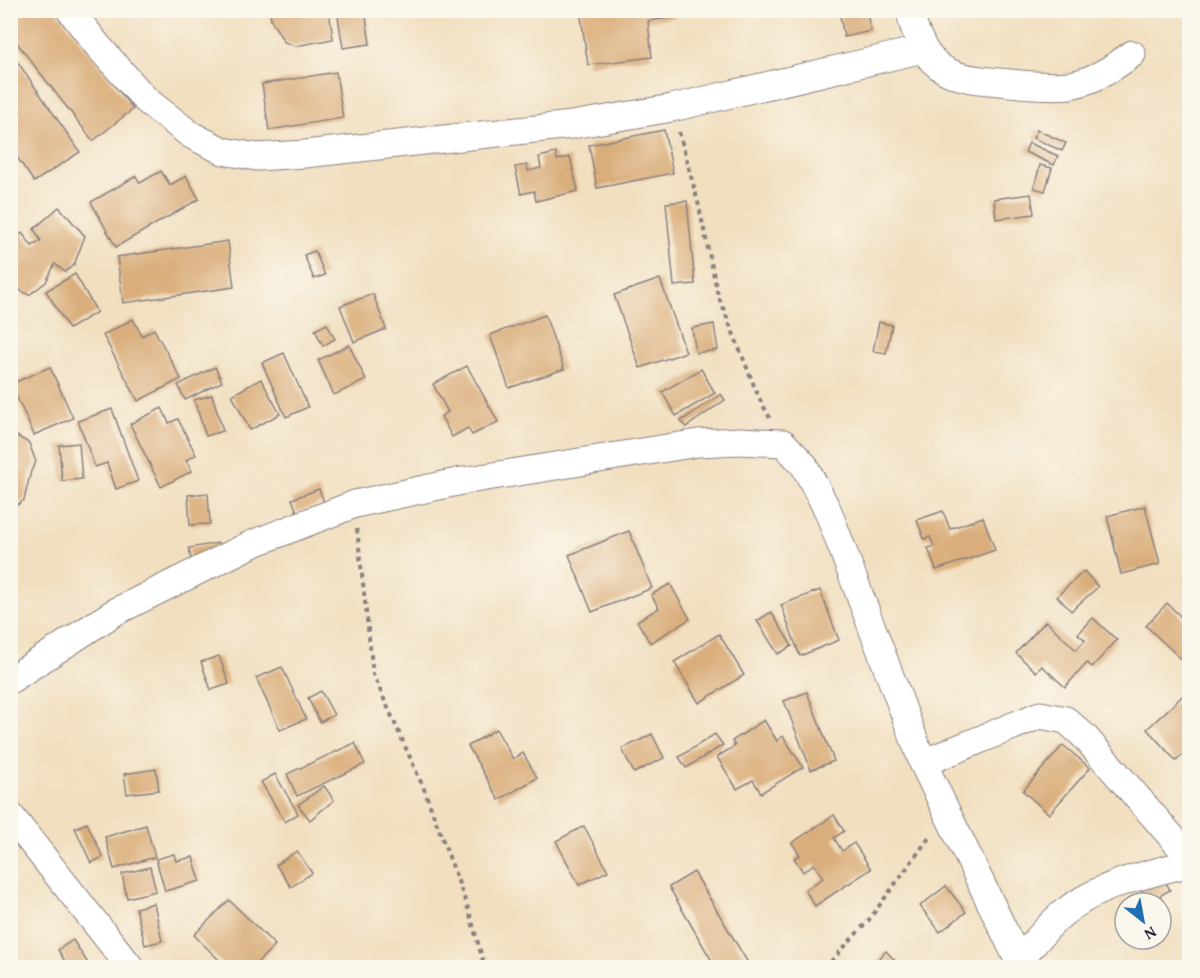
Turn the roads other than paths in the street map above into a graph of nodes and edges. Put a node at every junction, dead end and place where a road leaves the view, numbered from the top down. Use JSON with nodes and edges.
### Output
{"nodes":[{"id":1,"x":70,"y":10,"type":"edge"},
{"id":2,"x":911,"y":10,"type":"edge"},
{"id":3,"x":923,"y":49,"type":"junction"},
{"id":4,"x":1132,"y":54,"type":"dead end"},
{"id":5,"x":10,"y":680,"type":"edge"},
{"id":6,"x":923,"y":762,"type":"junction"},
{"id":7,"x":10,"y":815,"type":"edge"},
{"id":8,"x":1190,"y":860,"type":"edge"},
{"id":9,"x":1020,"y":964,"type":"edge"},
{"id":10,"x":131,"y":968,"type":"edge"}],
"edges":[{"from":1,"to":3,"type":"street"},
{"from":2,"to":3,"type":"street"},
{"from":3,"to":4,"type":"street"},
{"from":5,"to":6,"type":"street"},
{"from":6,"to":8,"type":"street"},
{"from":6,"to":9,"type":"street"},
{"from":7,"to":10,"type":"street"},
{"from":8,"to":9,"type":"street"}]}
